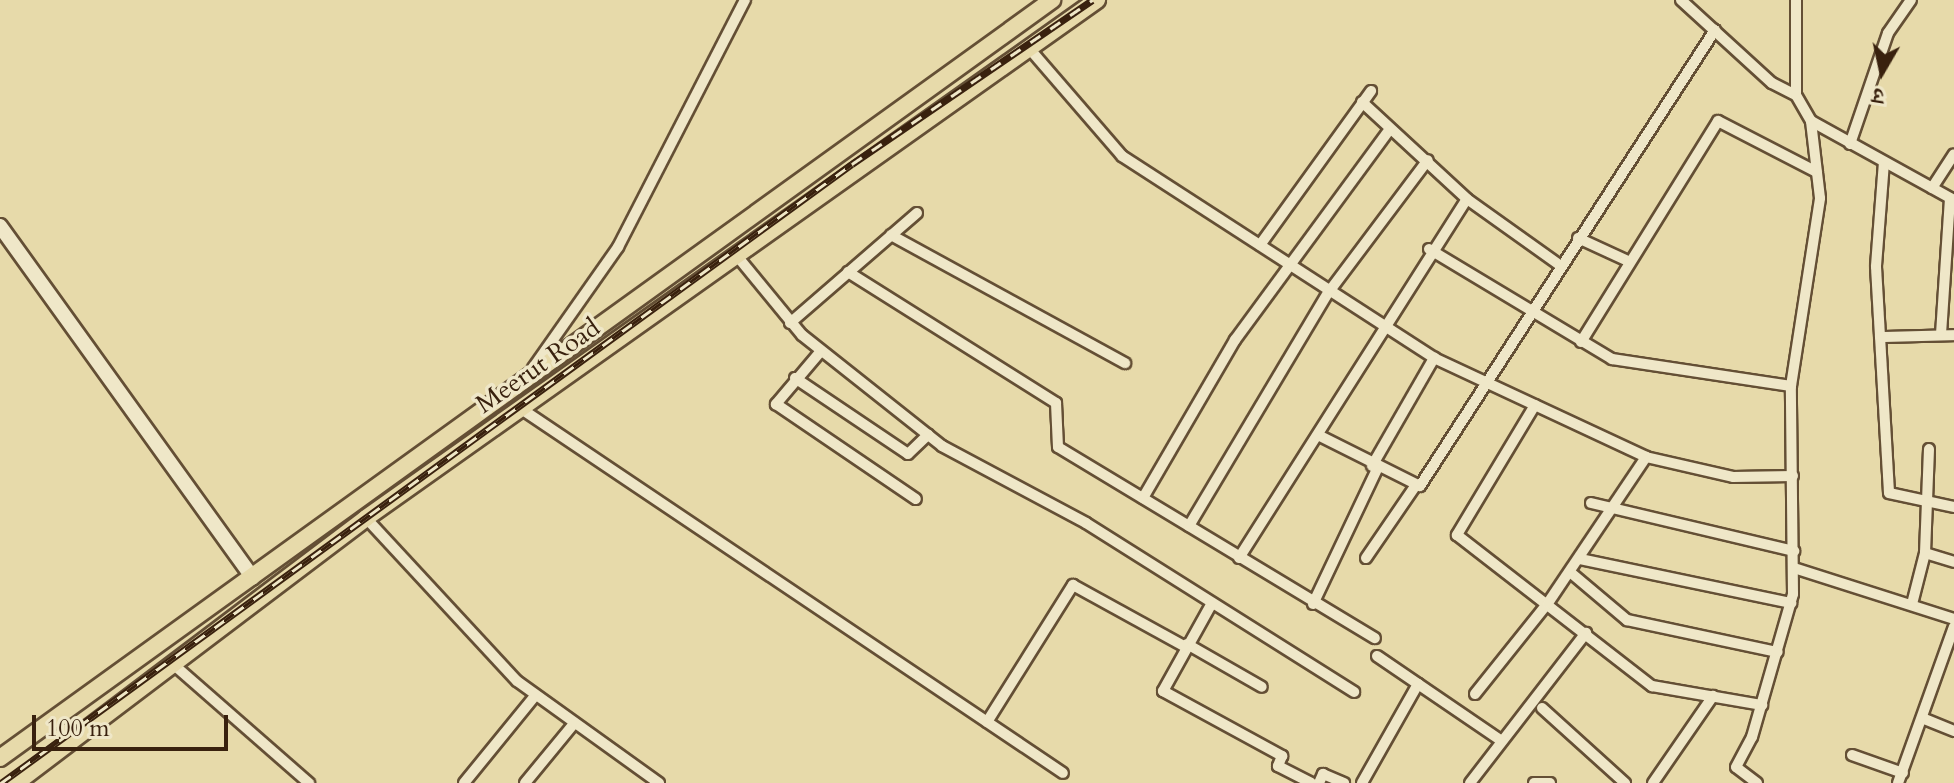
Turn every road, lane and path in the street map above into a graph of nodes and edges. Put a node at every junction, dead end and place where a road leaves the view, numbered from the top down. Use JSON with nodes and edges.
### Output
{"nodes":[{"id":1,"x":745,"y":0,"type":"edge"},
{"id":2,"x":1052,"y":0,"type":"edge"},
{"id":3,"x":1097,"y":0,"type":"edge"},
{"id":4,"x":1681,"y":0,"type":"edge"},
{"id":5,"x":1796,"y":0,"type":"edge"},
{"id":6,"x":1911,"y":0,"type":"edge"},
{"id":7,"x":1715,"y":30,"type":"junction"},
{"id":8,"x":1028,"y":47,"type":"junction"},
{"id":9,"x":1371,"y":91,"type":"dead end"},
{"id":10,"x":1796,"y":95,"type":"junction"},
{"id":11,"x":1362,"y":102,"type":"junction"},
{"id":12,"x":1811,"y":121,"type":"junction"},
{"id":13,"x":1388,"y":132,"type":"junction"},
{"id":14,"x":1850,"y":144,"type":"junction"},
{"id":15,"x":1954,"y":154,"type":"edge"},
{"id":16,"x":1428,"y":160,"type":"junction"},
{"id":17,"x":1884,"y":162,"type":"junction"},
{"id":18,"x":1817,"y":172,"type":"junction"},
{"id":19,"x":1932,"y":188,"type":"junction"},
{"id":20,"x":1467,"y":199,"type":"junction"},
{"id":21,"x":1952,"y":199,"type":"edge"},
{"id":22,"x":917,"y":213,"type":"dead end"},
{"id":23,"x":0,"y":226,"type":"edge"},
{"id":24,"x":891,"y":235,"type":"junction"},
{"id":25,"x":1578,"y":238,"type":"junction"},
{"id":26,"x":1260,"y":245,"type":"junction"},
{"id":27,"x":1429,"y":249,"type":"junction"},
{"id":28,"x":737,"y":256,"type":"junction"},
{"id":29,"x":1628,"y":261,"type":"junction"},
{"id":30,"x":1286,"y":266,"type":"junction"},
{"id":31,"x":1561,"y":266,"type":"junction"},
{"id":32,"x":848,"y":272,"type":"junction"},
{"id":33,"x":1328,"y":293,"type":"junction"},
{"id":34,"x":1533,"y":316,"type":"junction"},
{"id":35,"x":790,"y":323,"type":"junction"},
{"id":36,"x":1383,"y":329,"type":"junction"},
{"id":37,"x":1941,"y":334,"type":"junction"},
{"id":38,"x":1954,"y":335,"type":"edge"},
{"id":39,"x":1880,"y":337,"type":"junction"},
{"id":40,"x":1581,"y":342,"type":"junction"},
{"id":41,"x":821,"y":351,"type":"junction"},
{"id":42,"x":1434,"y":358,"type":"junction"},
{"id":43,"x":1125,"y":363,"type":"dead end"},
{"id":44,"x":527,"y":376,"type":"junction"},
{"id":45,"x":795,"y":378,"type":"junction"},
{"id":46,"x":1491,"y":385,"type":"junction"},
{"id":47,"x":1791,"y":386,"type":"junction"},
{"id":48,"x":1535,"y":405,"type":"junction"},
{"id":49,"x":520,"y":408,"type":"junction"},
{"id":50,"x":928,"y":435,"type":"junction"},
{"id":51,"x":1318,"y":435,"type":"junction"},
{"id":52,"x":1929,"y":449,"type":"dead end"},
{"id":53,"x":1646,"y":457,"type":"junction"},
{"id":54,"x":1374,"y":467,"type":"junction"},
{"id":55,"x":1793,"y":476,"type":"junction"},
{"id":56,"x":1414,"y":488,"type":"junction"},
{"id":57,"x":1143,"y":498,"type":"junction"},
{"id":58,"x":916,"y":499,"type":"dead end"},
{"id":59,"x":1930,"y":501,"type":"junction"},
{"id":60,"x":1591,"y":503,"type":"dead end"},
{"id":61,"x":1954,"y":507,"type":"edge"},
{"id":62,"x":1610,"y":509,"type":"junction"},
{"id":63,"x":366,"y":518,"type":"junction"},
{"id":64,"x":1189,"y":526,"type":"junction"},
{"id":65,"x":1794,"y":551,"type":"junction"},
{"id":66,"x":1925,"y":553,"type":"junction"},
{"id":67,"x":1239,"y":558,"type":"junction"},
{"id":68,"x":1366,"y":558,"type":"dead end"},
{"id":69,"x":1580,"y":559,"type":"junction"},
{"id":70,"x":1954,"y":562,"type":"edge"},
{"id":71,"x":1794,"y":568,"type":"junction"},
{"id":72,"x":1570,"y":572,"type":"junction"},
{"id":73,"x":253,"y":578,"type":"junction"},
{"id":74,"x":264,"y":595,"type":"junction"},
{"id":75,"x":1212,"y":603,"type":"junction"},
{"id":76,"x":1548,"y":603,"type":"junction"},
{"id":77,"x":1791,"y":603,"type":"junction"},
{"id":78,"x":1313,"y":604,"type":"junction"},
{"id":79,"x":1912,"y":604,"type":"junction"},
{"id":80,"x":1954,"y":619,"type":"edge"},
{"id":81,"x":1954,"y":627,"type":"edge"},
{"id":82,"x":1586,"y":633,"type":"junction"},
{"id":83,"x":1375,"y":638,"type":"dead end"},
{"id":84,"x":1186,"y":646,"type":"junction"},
{"id":85,"x":1778,"y":652,"type":"junction"},
{"id":86,"x":1377,"y":656,"type":"dead end"},
{"id":87,"x":173,"y":664,"type":"junction"},
{"id":88,"x":1418,"y":684,"type":"junction"},
{"id":89,"x":1262,"y":687,"type":"dead end"},
{"id":90,"x":1354,"y":692,"type":"dead end"},
{"id":91,"x":1475,"y":694,"type":"dead end"},
{"id":92,"x":535,"y":696,"type":"junction"},
{"id":93,"x":1713,"y":696,"type":"junction"},
{"id":94,"x":1762,"y":705,"type":"junction"},
{"id":95,"x":1542,"y":708,"type":"dead end"},
{"id":96,"x":1922,"y":718,"type":"junction"},
{"id":97,"x":987,"y":722,"type":"junction"},
{"id":98,"x":572,"y":726,"type":"junction"},
{"id":99,"x":1954,"y":731,"type":"edge"},
{"id":100,"x":1500,"y":740,"type":"junction"},
{"id":101,"x":1852,"y":755,"type":"dead end"},
{"id":102,"x":0,"y":758,"type":"edge"},
{"id":103,"x":1063,"y":773,"type":"dead end"},
{"id":104,"x":1900,"y":778,"type":"edge"},
{"id":105,"x":1659,"y":781,"type":"edge"},
{"id":106,"x":16,"y":783,"type":"edge"},
{"id":107,"x":309,"y":783,"type":"edge"},
{"id":108,"x":464,"y":783,"type":"edge"},
{"id":109,"x":525,"y":783,"type":"edge"},
{"id":110,"x":659,"y":783,"type":"edge"},
{"id":111,"x":1311,"y":783,"type":"edge"},
{"id":112,"x":1319,"y":783,"type":"edge"},
{"id":113,"x":1344,"y":783,"type":"edge"},
{"id":114,"x":1362,"y":783,"type":"edge"},
{"id":115,"x":1470,"y":783,"type":"edge"},
{"id":116,"x":1534,"y":783,"type":"edge"},
{"id":117,"x":1550,"y":783,"type":"edge"},
{"id":118,"x":1625,"y":783,"type":"edge"},
{"id":119,"x":1757,"y":783,"type":"edge"}],
"edges":[{"from":1,"to":44,"type":"street"},
{"from":2,"to":44,"type":"main road","name":"Meerut Road"},
{"from":3,"to":8,"type":"main road","name":"Meerut Road"},
{"from":4,"to":7,"type":"street"},
{"from":5,"to":10,"type":"street"},
{"from":6,"to":14,"type":"street"},
{"from":7,"to":10,"type":"street"},
{"from":7,"to":25,"type":"street"},
{"from":8,"to":26,"type":"street"},
{"from":8,"to":28,"type":"main road","name":"Meerut Road"},
{"from":9,"to":11,"type":"street"},
{"from":10,"to":12,"type":"street"},
{"from":11,"to":13,"type":"street"},
{"from":11,"to":26,"type":"street"},
{"from":12,"to":14,"type":"street"},
{"from":12,"to":18,"type":"street"},
{"from":13,"to":16,"type":"street"},
{"from":13,"to":30,"type":"street"},
{"from":14,"to":17,"type":"street"},
{"from":15,"to":19,"type":"street"},
{"from":16,"to":20,"type":"street"},
{"from":16,"to":33,"type":"street"},
{"from":17,"to":19,"type":"street"},
{"from":17,"to":39,"type":"street"},
{"from":18,"to":29,"type":"street"},
{"from":18,"to":47,"type":"street"},
{"from":19,"to":21,"type":"street"},
{"from":20,"to":27,"type":"street"},
{"from":20,"to":31,"type":"street"},
{"from":21,"to":37,"type":"street"},
{"from":22,"to":24,"type":"street"},
{"from":23,"to":73,"type":"street"},
{"from":24,"to":32,"type":"street"},
{"from":24,"to":43,"type":"street"},
{"from":25,"to":29,"type":"street"},
{"from":25,"to":31,"type":"street"},
{"from":26,"to":30,"type":"street"},
{"from":27,"to":34,"type":"street"},
{"from":27,"to":36,"type":"street"},
{"from":28,"to":35,"type":"street"},
{"from":28,"to":49,"type":"main road","name":"Meerut Road"},
{"from":29,"to":40,"type":"street"},
{"from":30,"to":33,"type":"street"},
{"from":30,"to":57,"type":"street"},
{"from":31,"to":34,"type":"street"},
{"from":32,"to":35,"type":"street"},
{"from":32,"to":57,"type":"street"},
{"from":33,"to":36,"type":"street"},
{"from":33,"to":64,"type":"street"},
{"from":34,"to":40,"type":"street"},
{"from":34,"to":46,"type":"street"},
{"from":35,"to":41,"type":"street"},
{"from":36,"to":42,"type":"street"},
{"from":36,"to":51,"type":"street"},
{"from":37,"to":38,"type":"street"},
{"from":37,"to":39,"type":"street"},
{"from":39,"to":59,"type":"street"},
{"from":40,"to":47,"type":"street"},
{"from":41,"to":45,"type":"street"},
{"from":41,"to":50,"type":"street"},
{"from":42,"to":46,"type":"street"},
{"from":42,"to":54,"type":"street"},
{"from":44,"to":73,"type":"main road","name":"Meerut Road"},
{"from":45,"to":50,"type":"street"},
{"from":45,"to":58,"type":"street"},
{"from":46,"to":48,"type":"street"},
{"from":46,"to":56,"type":"street"},
{"from":47,"to":55,"type":"street"},
{"from":48,"to":53,"type":"street"},
{"from":48,"to":76,"type":"street"},
{"from":49,"to":63,"type":"main road","name":"Meerut Road"},
{"from":49,"to":97,"type":"street"},
{"from":50,"to":75,"type":"street"},
{"from":51,"to":54,"type":"street"},
{"from":51,"to":67,"type":"street"},
{"from":52,"to":59,"type":"street"},
{"from":53,"to":55,"type":"street"},
{"from":53,"to":62,"type":"street"},
{"from":54,"to":56,"type":"street"},
{"from":54,"to":78,"type":"street"},
{"from":55,"to":65,"type":"street"},
{"from":56,"to":68,"type":"street"},
{"from":57,"to":64,"type":"street"},
{"from":59,"to":61,"type":"street"},
{"from":59,"to":66,"type":"street"},
{"from":60,"to":62,"type":"street"},
{"from":62,"to":65,"type":"street"},
{"from":62,"to":69,"type":"street"},
{"from":63,"to":74,"type":"main road","name":"Meerut Road"},
{"from":63,"to":92,"type":"street"},
{"from":64,"to":67,"type":"street"},
{"from":65,"to":71,"type":"street"},
{"from":66,"to":70,"type":"street"},
{"from":66,"to":79,"type":"street"},
{"from":67,"to":78,"type":"street"},
{"from":69,"to":72,"type":"street"},
{"from":69,"to":77,"type":"street"},
{"from":71,"to":77,"type":"street"},
{"from":71,"to":79,"type":"street"},
{"from":72,"to":76,"type":"street"},
{"from":72,"to":85,"type":"street"},
{"from":73,"to":74,"type":"main road"},
{"from":73,"to":102,"type":"main road","name":"Meerut Road"},
{"from":74,"to":87,"type":"main road","name":"Meerut Road"},
{"from":75,"to":84,"type":"street"},
{"from":75,"to":90,"type":"street"},
{"from":76,"to":82,"type":"street"},
{"from":76,"to":91,"type":"street"},
{"from":77,"to":85,"type":"street"},
{"from":78,"to":83,"type":"street"},
{"from":79,"to":80,"type":"street"},
{"from":81,"to":96,"type":"street"},
{"from":82,"to":93,"type":"street"},
{"from":82,"to":100,"type":"street"},
{"from":84,"to":89,"type":"street"},
{"from":84,"to":97,"type":"street"},
{"from":84,"to":111,"type":"street"},
{"from":85,"to":94,"type":"street"},
{"from":86,"to":88,"type":"street"},
{"from":87,"to":106,"type":"main road","name":"Meerut Road"},
{"from":87,"to":107,"type":"street"},
{"from":88,"to":100,"type":"street"},
{"from":88,"to":114,"type":"street"},
{"from":92,"to":98,"type":"street"},
{"from":92,"to":108,"type":"street"},
{"from":93,"to":94,"type":"street"},
{"from":93,"to":105,"type":"street"},
{"from":94,"to":119,"type":"street"},
{"from":95,"to":118,"type":"street"},
{"from":96,"to":99,"type":"street"},
{"from":96,"to":104,"type":"street"},
{"from":97,"to":103,"type":"street"},
{"from":98,"to":109,"type":"street"},
{"from":98,"to":110,"type":"street"},
{"from":100,"to":115,"type":"street"},
{"from":101,"to":104,"type":"street"},
{"from":112,"to":113,"type":"street"},
{"from":116,"to":117,"type":"street"}]}
